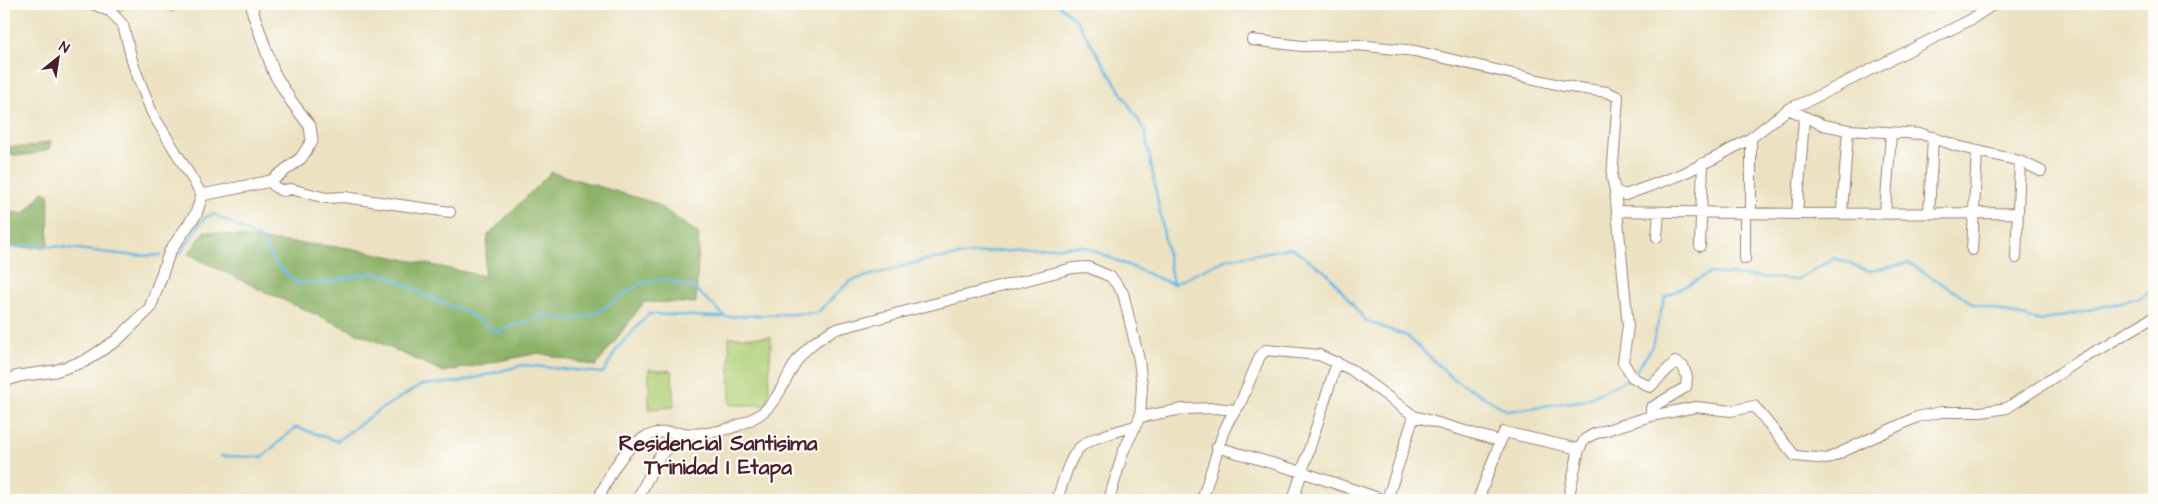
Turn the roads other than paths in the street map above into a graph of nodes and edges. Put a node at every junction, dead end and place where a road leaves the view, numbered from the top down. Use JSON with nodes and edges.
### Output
{"nodes":[{"id":1,"x":93,"y":4,"type":"edge"},
{"id":2,"x":252,"y":4,"type":"edge"},
{"id":3,"x":1994,"y":4,"type":"edge"},
{"id":4,"x":1252,"y":40,"type":"dead end"},
{"id":5,"x":1788,"y":109,"type":"junction"},
{"id":6,"x":1804,"y":118,"type":"junction"},
{"id":7,"x":1848,"y":130,"type":"junction"},
{"id":8,"x":1890,"y":134,"type":"junction"},
{"id":9,"x":1933,"y":137,"type":"junction"},
{"id":10,"x":1751,"y":138,"type":"junction"},
{"id":11,"x":1977,"y":152,"type":"junction"},
{"id":12,"x":2020,"y":161,"type":"junction"},
{"id":13,"x":1703,"y":164,"type":"junction"},
{"id":14,"x":2041,"y":171,"type":"dead end"},
{"id":15,"x":271,"y":181,"type":"junction"},
{"id":16,"x":1615,"y":191,"type":"junction"},
{"id":17,"x":202,"y":195,"type":"junction"},
{"id":18,"x":1617,"y":211,"type":"junction"},
{"id":19,"x":450,"y":212,"type":"dead end"},
{"id":20,"x":1660,"y":212,"type":"junction"},
{"id":21,"x":1842,"y":212,"type":"junction"},
{"id":22,"x":1973,"y":212,"type":"junction"},
{"id":23,"x":1702,"y":213,"type":"junction"},
{"id":24,"x":1748,"y":213,"type":"junction"},
{"id":25,"x":1885,"y":213,"type":"junction"},
{"id":26,"x":1930,"y":213,"type":"junction"},
{"id":27,"x":2016,"y":213,"type":"junction"},
{"id":28,"x":1797,"y":214,"type":"junction"},
{"id":29,"x":1657,"y":237,"type":"dead end"},
{"id":30,"x":1700,"y":246,"type":"dead end"},
{"id":31,"x":1972,"y":250,"type":"dead end"},
{"id":32,"x":2016,"y":258,"type":"dead end"},
{"id":33,"x":1745,"y":259,"type":"dead end"},
{"id":34,"x":2154,"y":317,"type":"edge"},
{"id":35,"x":1337,"y":362,"type":"junction"},
{"id":36,"x":4,"y":381,"type":"edge"},
{"id":37,"x":1235,"y":410,"type":"junction"},
{"id":38,"x":1414,"y":416,"type":"junction"},
{"id":39,"x":1651,"y":416,"type":"junction"},
{"id":40,"x":1137,"y":422,"type":"junction"},
{"id":41,"x":1223,"y":433,"type":"junction"},
{"id":42,"x":680,"y":434,"type":"junction"},
{"id":43,"x":1499,"y":442,"type":"junction"},
{"id":44,"x":1217,"y":447,"type":"junction"},
{"id":45,"x":1579,"y":449,"type":"junction"},
{"id":46,"x":1233,"y":452,"type":"junction"},
{"id":47,"x":1302,"y":472,"type":"junction"},
{"id":48,"x":598,"y":500,"type":"edge"},
{"id":49,"x":637,"y":500,"type":"edge"},
{"id":50,"x":1056,"y":500,"type":"edge"},
{"id":51,"x":1109,"y":500,"type":"edge"},
{"id":52,"x":1202,"y":500,"type":"edge"},
{"id":53,"x":1293,"y":500,"type":"edge"},
{"id":54,"x":1386,"y":500,"type":"edge"},
{"id":55,"x":1478,"y":500,"type":"edge"},
{"id":56,"x":1568,"y":500,"type":"edge"}],
"edges":[{"from":1,"to":17,"type":"street"},
{"from":2,"to":15,"type":"street"},
{"from":3,"to":5,"type":"street"},
{"from":4,"to":16,"type":"street"},
{"from":5,"to":6,"type":"street"},
{"from":5,"to":10,"type":"street"},
{"from":6,"to":7,"type":"street"},
{"from":6,"to":28,"type":"street"},
{"from":7,"to":8,"type":"street"},
{"from":7,"to":21,"type":"street"},
{"from":8,"to":9,"type":"street"},
{"from":8,"to":25,"type":"street"},
{"from":9,"to":11,"type":"street"},
{"from":9,"to":26,"type":"street"},
{"from":10,"to":13,"type":"street"},
{"from":10,"to":24,"type":"street"},
{"from":11,"to":12,"type":"street"},
{"from":11,"to":22,"type":"street"},
{"from":12,"to":14,"type":"street"},
{"from":12,"to":27,"type":"street"},
{"from":13,"to":16,"type":"street"},
{"from":13,"to":23,"type":"street"},
{"from":15,"to":17,"type":"street"},
{"from":15,"to":19,"type":"street"},
{"from":16,"to":18,"type":"street"},
{"from":17,"to":36,"type":"street"},
{"from":18,"to":20,"type":"street"},
{"from":18,"to":39,"type":"street"},
{"from":20,"to":23,"type":"street"},
{"from":20,"to":29,"type":"street"},
{"from":21,"to":25,"type":"street"},
{"from":21,"to":28,"type":"street"},
{"from":22,"to":26,"type":"street"},
{"from":22,"to":27,"type":"street"},
{"from":22,"to":31,"type":"street"},
{"from":23,"to":24,"type":"street"},
{"from":23,"to":30,"type":"street"},
{"from":24,"to":28,"type":"street"},
{"from":24,"to":33,"type":"street"},
{"from":25,"to":26,"type":"street"},
{"from":27,"to":32,"type":"street"},
{"from":34,"to":39,"type":"street"},
{"from":35,"to":37,"type":"street"},
{"from":35,"to":38,"type":"street"},
{"from":35,"to":47,"type":"street"},
{"from":37,"to":40,"type":"street"},
{"from":37,"to":41,"type":"street"},
{"from":38,"to":43,"type":"street"},
{"from":38,"to":54,"type":"street"},
{"from":39,"to":45,"type":"street"},
{"from":40,"to":42,"type":"street"},
{"from":40,"to":50,"type":"street"},
{"from":40,"to":51,"type":"street"},
{"from":41,"to":44,"type":"street"},
{"from":41,"to":46,"type":"street"},
{"from":42,"to":48,"type":"street"},
{"from":42,"to":49,"type":"street"},
{"from":43,"to":45,"type":"street"},
{"from":43,"to":55,"type":"street"},
{"from":44,"to":46,"type":"street"},
{"from":44,"to":52,"type":"street"},
{"from":45,"to":56,"type":"street"},
{"from":46,"to":47,"type":"street"},
{"from":47,"to":53,"type":"street"},
{"from":47,"to":54,"type":"street"}]}
